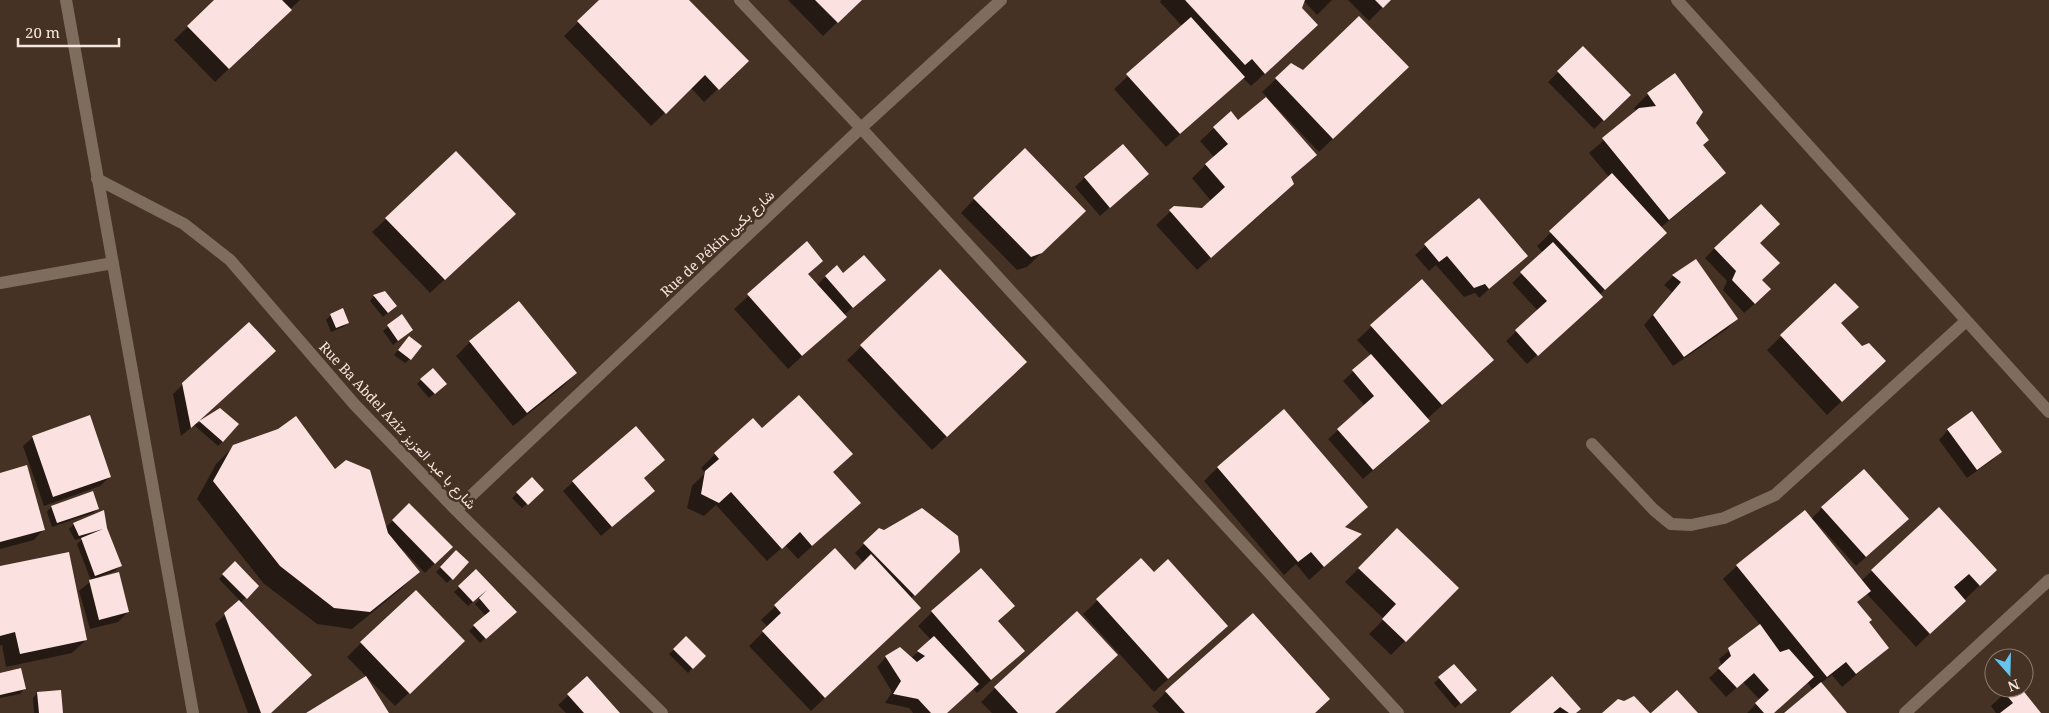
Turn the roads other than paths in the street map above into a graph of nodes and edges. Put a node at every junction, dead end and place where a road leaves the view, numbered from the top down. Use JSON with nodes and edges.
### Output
{"nodes":[{"id":1,"x":66,"y":0,"type":"edge"},
{"id":2,"x":740,"y":0,"type":"edge"},
{"id":3,"x":1001,"y":0,"type":"edge"},
{"id":4,"x":1677,"y":0,"type":"edge"},
{"id":5,"x":861,"y":128,"type":"junction"},
{"id":6,"x":97,"y":179,"type":"junction"},
{"id":7,"x":113,"y":263,"type":"junction"},
{"id":8,"x":0,"y":283,"type":"edge"},
{"id":9,"x":1966,"y":321,"type":"junction"},
{"id":10,"x":2049,"y":412,"type":"edge"},
{"id":11,"x":1592,"y":444,"type":"dead end"},
{"id":12,"x":456,"y":510,"type":"junction"},
{"id":13,"x":2049,"y":580,"type":"edge"},
{"id":14,"x":193,"y":713,"type":"edge"},
{"id":15,"x":662,"y":713,"type":"edge"},
{"id":16,"x":1398,"y":713,"type":"edge"},
{"id":17,"x":1905,"y":713,"type":"edge"}],
"edges":[{"from":1,"to":6,"type":"street"},
{"from":2,"to":5,"type":"street"},
{"from":3,"to":5,"type":"street","name":"Rue de Pékin شارع بكين"},
{"from":4,"to":9,"type":"street"},
{"from":5,"to":12,"type":"street","name":"Rue de Pékin شارع بكين"},
{"from":5,"to":16,"type":"street"},
{"from":6,"to":7,"type":"street"},
{"from":6,"to":12,"type":"street","name":"Rue Ba Abdel Aziz شارع با عبد العزيز"},
{"from":7,"to":8,"type":"street"},
{"from":7,"to":14,"type":"street"},
{"from":9,"to":10,"type":"street"},
{"from":9,"to":11,"type":"street"},
{"from":12,"to":15,"type":"street","name":"Rue Ba Abdel Aziz شارع با عبد العزيز"},
{"from":13,"to":17,"type":"street"}]}
